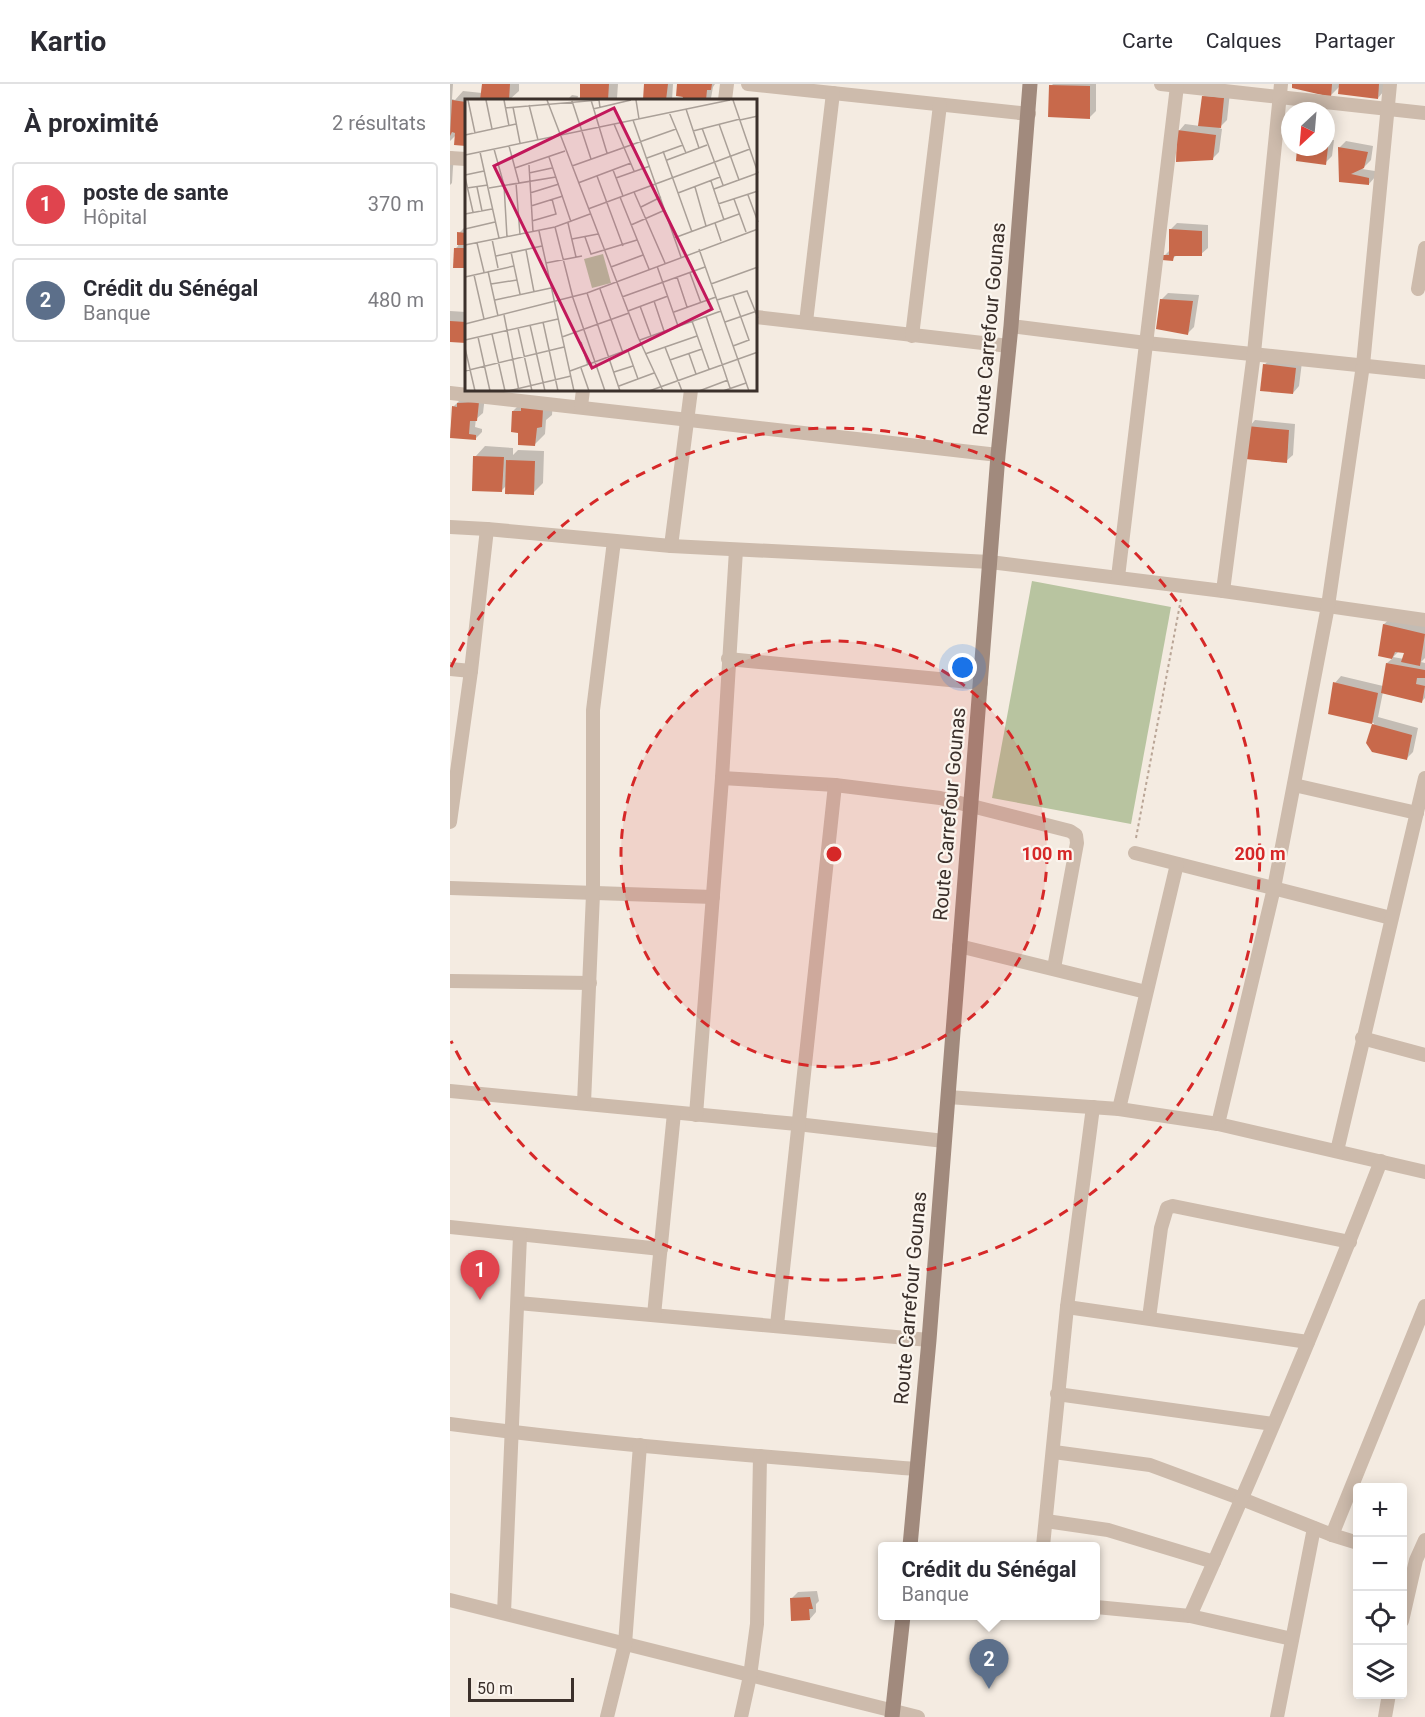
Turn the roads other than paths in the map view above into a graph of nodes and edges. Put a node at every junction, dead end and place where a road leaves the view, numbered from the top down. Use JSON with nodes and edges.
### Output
{"nodes":[{"id":1,"x":727,"y":84,"type":"edge"},
{"id":2,"x":748,"y":84,"type":"edge"},
{"id":3,"x":1030,"y":84,"type":"edge"},
{"id":4,"x":1161,"y":84,"type":"edge"},
{"id":5,"x":1390,"y":84,"type":"edge"},
{"id":6,"x":1177,"y":86,"type":"junction"},
{"id":7,"x":1280,"y":91,"type":"edge"},
{"id":8,"x":833,"y":93,"type":"junction"},
{"id":9,"x":725,"y":99,"type":"edge"},
{"id":10,"x":940,"y":105,"type":"junction"},
{"id":11,"x":1387,"y":108,"type":"junction"},
{"id":12,"x":1425,"y":113,"type":"edge"},
{"id":13,"x":1029,"y":114,"type":"junction"},
{"id":14,"x":450,"y":158,"type":"edge"},
{"id":15,"x":465,"y":159,"type":"edge"},
{"id":16,"x":1425,"y":248,"type":"edge"},
{"id":17,"x":1418,"y":289,"type":"dead end"},
{"id":18,"x":758,"y":317,"type":"edge"},
{"id":19,"x":806,"y":322,"type":"junction"},
{"id":20,"x":1011,"y":327,"type":"junction"},
{"id":21,"x":912,"y":336,"type":"junction"},
{"id":22,"x":1146,"y":343,"type":"junction"},
{"id":23,"x":1009,"y":346,"type":"junction"},
{"id":24,"x":1254,"y":353,"type":"junction"},
{"id":25,"x":1363,"y":365,"type":"junction"},
{"id":26,"x":1425,"y":372,"type":"edge"},
{"id":27,"x":583,"y":392,"type":"edge"},
{"id":28,"x":691,"y":392,"type":"edge"},
{"id":29,"x":450,"y":393,"type":"edge"},
{"id":30,"x":478,"y":393,"type":"edge"},
{"id":31,"x":581,"y":406,"type":"junction"},
{"id":32,"x":688,"y":420,"type":"junction"},
{"id":33,"x":998,"y":455,"type":"junction"},
{"id":34,"x":450,"y":527,"type":"edge"},
{"id":35,"x":487,"y":529,"type":"junction"},
{"id":36,"x":614,"y":541,"type":"junction"},
{"id":37,"x":671,"y":546,"type":"junction"},
{"id":38,"x":736,"y":550,"type":"junction"},
{"id":39,"x":990,"y":562,"type":"junction"},
{"id":40,"x":1118,"y":577,"type":"junction"},
{"id":41,"x":1222,"y":591,"type":"junction"},
{"id":42,"x":1328,"y":606,"type":"junction"},
{"id":43,"x":1425,"y":620,"type":"edge"},
{"id":44,"x":728,"y":659,"type":"junction"},
{"id":45,"x":450,"y":669,"type":"edge"},
{"id":46,"x":471,"y":671,"type":"junction"},
{"id":47,"x":981,"y":683,"type":"junction"},
{"id":48,"x":722,"y":778,"type":"junction"},
{"id":49,"x":1425,"y":778,"type":"edge"},
{"id":50,"x":835,"y":784,"type":"junction"},
{"id":51,"x":1294,"y":785,"type":"junction"},
{"id":52,"x":972,"y":804,"type":"junction"},
{"id":53,"x":1417,"y":813,"type":"junction"},
{"id":54,"x":450,"y":822,"type":"edge"},
{"id":55,"x":1134,"y":850,"type":"road end"},
{"id":56,"x":1177,"y":864,"type":"junction"},
{"id":57,"x":450,"y":888,"type":"edge"},
{"id":58,"x":1274,"y":888,"type":"junction"},
{"id":59,"x":593,"y":894,"type":"junction"},
{"id":60,"x":713,"y":897,"type":"junction"},
{"id":61,"x":1391,"y":918,"type":"junction"},
{"id":62,"x":959,"y":946,"type":"junction"},
{"id":63,"x":1054,"y":968,"type":"junction"},
{"id":64,"x":450,"y":981,"type":"edge"},
{"id":65,"x":590,"y":983,"type":"junction"},
{"id":66,"x":1146,"y":992,"type":"junction"},
{"id":67,"x":1362,"y":1038,"type":"junction"},
{"id":68,"x":1425,"y":1055,"type":"edge"},
{"id":69,"x":450,"y":1091,"type":"edge"},
{"id":70,"x":948,"y":1097,"type":"junction"},
{"id":71,"x":584,"y":1104,"type":"junction"},
{"id":72,"x":1093,"y":1107,"type":"junction"},
{"id":73,"x":1119,"y":1109,"type":"junction"},
{"id":74,"x":674,"y":1113,"type":"junction"},
{"id":75,"x":696,"y":1115,"type":"junction"},
{"id":76,"x":797,"y":1124,"type":"junction"},
{"id":77,"x":1218,"y":1124,"type":"junction"},
{"id":78,"x":944,"y":1141,"type":"junction"},
{"id":79,"x":1337,"y":1151,"type":"junction"},
{"id":80,"x":1381,"y":1161,"type":"junction"},
{"id":81,"x":1425,"y":1172,"type":"edge"},
{"id":82,"x":450,"y":1227,"type":"edge"},
{"id":83,"x":520,"y":1236,"type":"junction"},
{"id":84,"x":1350,"y":1242,"type":"junction"},
{"id":85,"x":661,"y":1249,"type":"junction"},
{"id":86,"x":518,"y":1303,"type":"junction"},
{"id":87,"x":1425,"y":1306,"type":"edge"},
{"id":88,"x":1067,"y":1307,"type":"junction"},
{"id":89,"x":654,"y":1315,"type":"junction"},
{"id":90,"x":1149,"y":1318,"type":"junction"},
{"id":91,"x":777,"y":1325,"type":"junction"},
{"id":92,"x":929,"y":1340,"type":"junction"},
{"id":93,"x":1308,"y":1342,"type":"junction"},
{"id":94,"x":1057,"y":1394,"type":"junction"},
{"id":95,"x":450,"y":1424,"type":"edge"},
{"id":96,"x":1273,"y":1424,"type":"junction"},
{"id":97,"x":512,"y":1432,"type":"junction"},
{"id":98,"x":640,"y":1445,"type":"junction"},
{"id":99,"x":1054,"y":1452,"type":"junction"},
{"id":100,"x":760,"y":1456,"type":"junction"},
{"id":101,"x":917,"y":1469,"type":"junction"},
{"id":102,"x":1242,"y":1499,"type":"junction"},
{"id":103,"x":1046,"y":1521,"type":"junction"},
{"id":104,"x":1314,"y":1528,"type":"junction"},
{"id":105,"x":1332,"y":1535,"type":"junction"},
{"id":106,"x":1425,"y":1540,"type":"edge"},
{"id":107,"x":1353,"y":1541,"type":"edge"},
{"id":108,"x":910,"y":1542,"type":"edge"},
{"id":109,"x":1043,"y":1542,"type":"edge"},
{"id":110,"x":1415,"y":1560,"type":"edge"},
{"id":111,"x":1214,"y":1562,"type":"junction"},
{"id":112,"x":1407,"y":1598,"type":"edge"},
{"id":113,"x":450,"y":1600,"type":"edge"},
{"id":114,"x":1100,"y":1608,"type":"edge"},
{"id":115,"x":504,"y":1613,"type":"junction"},
{"id":116,"x":1190,"y":1616,"type":"junction"},
{"id":117,"x":903,"y":1620,"type":"edge"},
{"id":118,"x":1292,"y":1639,"type":"junction"},
{"id":119,"x":625,"y":1644,"type":"junction"},
{"id":120,"x":750,"y":1676,"type":"junction"},
{"id":121,"x":1388,"y":1699,"type":"edge"},
{"id":122,"x":893,"y":1714,"type":"edge"},
{"id":123,"x":607,"y":1717,"type":"edge"},
{"id":124,"x":741,"y":1717,"type":"edge"},
{"id":125,"x":918,"y":1717,"type":"edge"},
{"id":126,"x":1277,"y":1717,"type":"edge"},
{"id":127,"x":1385,"y":1717,"type":"edge"}],
"edges":[{"from":1,"to":9,"type":"street"},
{"from":2,"to":8,"type":"street"},
{"from":3,"to":13,"type":"main road","name":"Route Carrefour Gounas"},
{"from":4,"to":6,"type":"street"},
{"from":5,"to":11,"type":"street"},
{"from":6,"to":7,"type":"street"},
{"from":6,"to":22,"type":"street"},
{"from":7,"to":11,"type":"street"},
{"from":7,"to":24,"type":"street"},
{"from":8,"to":10,"type":"street"},
{"from":8,"to":19,"type":"street"},
{"from":10,"to":13,"type":"street"},
{"from":10,"to":21,"type":"street"},
{"from":11,"to":12,"type":"street"},
{"from":11,"to":25,"type":"street"},
{"from":13,"to":20,"type":"main road","name":"Route Carrefour Gounas"},
{"from":14,"to":15,"type":"street"},
{"from":16,"to":17,"type":"street"},
{"from":18,"to":19,"type":"street"},
{"from":19,"to":21,"type":"street"},
{"from":20,"to":22,"type":"street"},
{"from":20,"to":23,"type":"main road","name":"Route Carrefour Gounas"},
{"from":21,"to":23,"type":"street"},
{"from":22,"to":24,"type":"street"},
{"from":22,"to":40,"type":"street"},
{"from":23,"to":33,"type":"main road","name":"Route Carrefour Gounas"},
{"from":24,"to":25,"type":"street"},
{"from":24,"to":41,"type":"street"},
{"from":25,"to":26,"type":"street"},
{"from":25,"to":42,"type":"street"},
{"from":27,"to":31,"type":"street"},
{"from":28,"to":32,"type":"street"},
{"from":29,"to":30,"type":"street"},
{"from":30,"to":31,"type":"street"},
{"from":31,"to":32,"type":"street"},
{"from":32,"to":33,"type":"street"},
{"from":32,"to":37,"type":"street"},
{"from":33,"to":39,"type":"main road","name":"Route Carrefour Gounas"},
{"from":34,"to":35,"type":"street"},
{"from":35,"to":36,"type":"street"},
{"from":35,"to":46,"type":"street"},
{"from":36,"to":37,"type":"street"},
{"from":36,"to":59,"type":"street"},
{"from":37,"to":38,"type":"street"},
{"from":38,"to":39,"type":"street"},
{"from":38,"to":44,"type":"street"},
{"from":39,"to":40,"type":"street"},
{"from":39,"to":47,"type":"main road","name":"Route Carrefour Gounas"},
{"from":40,"to":41,"type":"street"},
{"from":41,"to":42,"type":"street"},
{"from":42,"to":43,"type":"street"},
{"from":42,"to":51,"type":"street"},
{"from":44,"to":47,"type":"street"},
{"from":44,"to":48,"type":"street"},
{"from":45,"to":46,"type":"street"},
{"from":46,"to":54,"type":"street"},
{"from":47,"to":52,"type":"main road","name":"Route Carrefour Gounas"},
{"from":48,"to":50,"type":"street"},
{"from":48,"to":60,"type":"street"},
{"from":49,"to":53,"type":"street"},
{"from":50,"to":52,"type":"street"},
{"from":50,"to":76,"type":"street"},
{"from":51,"to":53,"type":"street"},
{"from":51,"to":58,"type":"street"},
{"from":52,"to":62,"type":"main road","name":"Route Carrefour Gounas"},
{"from":52,"to":63,"type":"street"},
{"from":53,"to":61,"type":"street"},
{"from":55,"to":56,"type":"street"},
{"from":56,"to":58,"type":"street"},
{"from":56,"to":66,"type":"street"},
{"from":57,"to":59,"type":"street"},
{"from":58,"to":61,"type":"street"},
{"from":58,"to":77,"type":"street"},
{"from":59,"to":60,"type":"street"},
{"from":59,"to":65,"type":"street"},
{"from":60,"to":75,"type":"street"},
{"from":61,"to":67,"type":"street"},
{"from":62,"to":63,"type":"street"},
{"from":62,"to":70,"type":"main road","name":"Route Carrefour Gounas"},
{"from":63,"to":66,"type":"street"},
{"from":64,"to":65,"type":"street"},
{"from":65,"to":71,"type":"street"},
{"from":66,"to":73,"type":"street"},
{"from":67,"to":68,"type":"street"},
{"from":67,"to":79,"type":"street"},
{"from":69,"to":71,"type":"street"},
{"from":70,"to":72,"type":"street"},
{"from":70,"to":78,"type":"main road","name":"Route Carrefour Gounas"},
{"from":71,"to":74,"type":"street"},
{"from":72,"to":73,"type":"street"},
{"from":72,"to":88,"type":"street"},
{"from":73,"to":77,"type":"street"},
{"from":74,"to":75,"type":"street"},
{"from":74,"to":85,"type":"street"},
{"from":75,"to":76,"type":"street"},
{"from":76,"to":78,"type":"street"},
{"from":76,"to":91,"type":"street"},
{"from":77,"to":79,"type":"street"},
{"from":78,"to":92,"type":"main road","name":"Route Carrefour Gounas"},
{"from":79,"to":80,"type":"street"},
{"from":80,"to":81,"type":"street"},
{"from":80,"to":84,"type":"street"},
{"from":82,"to":83,"type":"street"},
{"from":83,"to":85,"type":"street"},
{"from":83,"to":86,"type":"street"},
{"from":84,"to":90,"type":"street"},
{"from":84,"to":93,"type":"street"},
{"from":85,"to":89,"type":"street"},
{"from":86,"to":89,"type":"street"},
{"from":86,"to":97,"type":"street"},
{"from":87,"to":105,"type":"street"},
{"from":88,"to":90,"type":"street"},
{"from":88,"to":94,"type":"street"},
{"from":89,"to":91,"type":"street"},
{"from":90,"to":93,"type":"street"},
{"from":91,"to":92,"type":"street"},
{"from":92,"to":101,"type":"main road","name":"Route Carrefour Gounas"},
{"from":93,"to":96,"type":"street"},
{"from":94,"to":96,"type":"street"},
{"from":94,"to":99,"type":"street"},
{"from":95,"to":97,"type":"street"},
{"from":96,"to":102,"type":"street"},
{"from":97,"to":98,"type":"street"},
{"from":97,"to":115,"type":"street"},
{"from":98,"to":100,"type":"street"},
{"from":98,"to":119,"type":"street"},
{"from":99,"to":102,"type":"street"},
{"from":99,"to":103,"type":"street"},
{"from":100,"to":101,"type":"street"},
{"from":100,"to":120,"type":"street"},
{"from":101,"to":108,"type":"main road","name":"Route Carrefour Gounas"},
{"from":102,"to":104,"type":"street"},
{"from":102,"to":111,"type":"street"},
{"from":103,"to":109,"type":"street"},
{"from":103,"to":111,"type":"street"},
{"from":104,"to":105,"type":"street"},
{"from":104,"to":118,"type":"street"},
{"from":105,"to":107,"type":"street"},
{"from":106,"to":110,"type":"street"},
{"from":110,"to":112,"type":"street"},
{"from":111,"to":116,"type":"street"},
{"from":113,"to":115,"type":"street"},
{"from":114,"to":116,"type":"street"},
{"from":115,"to":119,"type":"street"},
{"from":116,"to":118,"type":"street"},
{"from":117,"to":122,"type":"main road"},
{"from":118,"to":126,"type":"street"},
{"from":119,"to":120,"type":"street"},
{"from":119,"to":123,"type":"street"},
{"from":120,"to":122,"type":"street"},
{"from":120,"to":124,"type":"street"},
{"from":121,"to":127,"type":"street"},
{"from":122,"to":125,"type":"street"}]}
